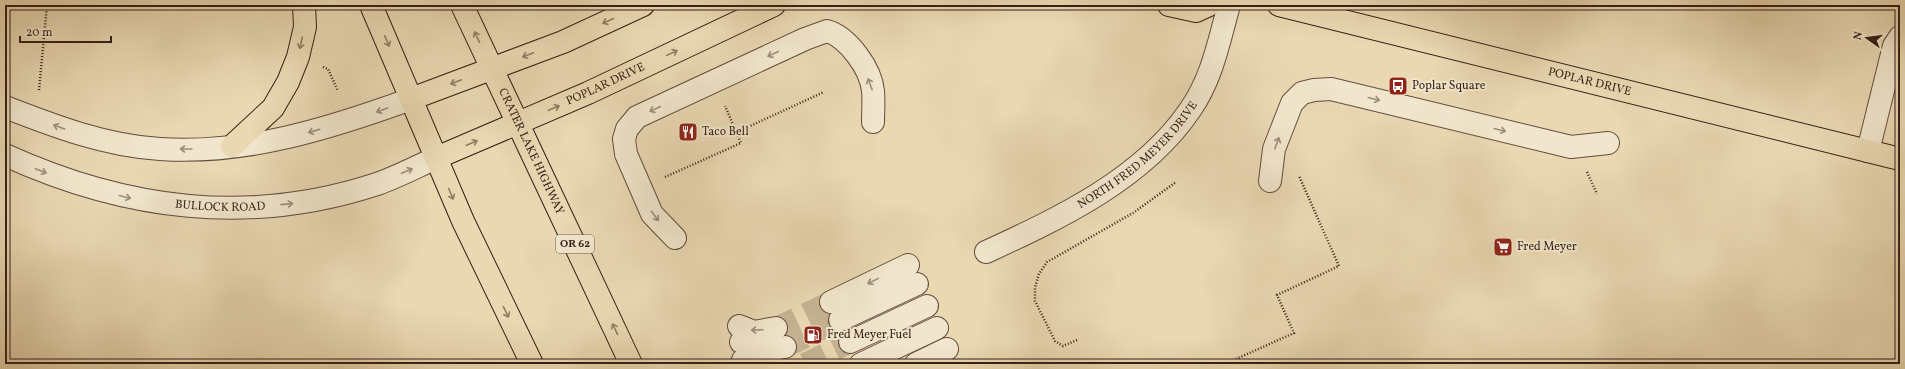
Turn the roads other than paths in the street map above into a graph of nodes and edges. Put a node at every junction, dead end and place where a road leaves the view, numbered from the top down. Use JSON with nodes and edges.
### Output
{"nodes":[{"id":1,"x":304,"y":5,"type":"edge"},
{"id":2,"x":371,"y":5,"type":"edge"},
{"id":3,"x":462,"y":5,"type":"edge"},
{"id":4,"x":643,"y":5,"type":"edge"},
{"id":5,"x":774,"y":5,"type":"edge"},
{"id":6,"x":1169,"y":5,"type":"edge"},
{"id":7,"x":1209,"y":5,"type":"edge"},
{"id":8,"x":1229,"y":5,"type":"edge"},
{"id":9,"x":1279,"y":5,"type":"edge"},
{"id":10,"x":1900,"y":37,"type":"edge"},
{"id":11,"x":492,"y":68,"type":"junction"},
{"id":12,"x":411,"y":99,"type":"junction"},
{"id":13,"x":5,"y":107,"type":"edge"},
{"id":14,"x":873,"y":122,"type":"dead end"},
{"id":15,"x":518,"y":123,"type":"junction"},
{"id":16,"x":1608,"y":143,"type":"dead end"},
{"id":17,"x":232,"y":146,"type":"junction"},
{"id":18,"x":1868,"y":151,"type":"junction"},
{"id":19,"x":5,"y":155,"type":"edge"},
{"id":20,"x":436,"y":158,"type":"junction"},
{"id":21,"x":1900,"y":159,"type":"edge"},
{"id":22,"x":1270,"y":181,"type":"dead end"},
{"id":23,"x":675,"y":238,"type":"dead end"},
{"id":24,"x":986,"y":252,"type":"dead end"},
{"id":25,"x":913,"y":274,"type":"dead end"},
{"id":26,"x":927,"y":306,"type":"dead end"},
{"id":27,"x":835,"y":311,"type":"tunnel mouth"},
{"id":28,"x":937,"y":328,"type":"dead end"},
{"id":29,"x":781,"y":337,"type":"tunnel mouth"},
{"id":30,"x":850,"y":342,"type":"tunnel mouth"},
{"id":31,"x":743,"y":348,"type":"edge"},
{"id":32,"x":947,"y":349,"type":"dead end"},
{"id":33,"x":532,"y":364,"type":"edge"},
{"id":34,"x":631,"y":364,"type":"edge"},
{"id":35,"x":861,"y":364,"type":"tunnel mouth"},
{"id":36,"x":916,"y":364,"type":"edge"}],
"edges":[{"from":1,"to":17,"type":"main road","one_way":true},
{"from":2,"to":12,"type":"main road","one_way":true},
{"from":11,"to":3,"type":"main road","name":"CRATER LAKE HIGHWAY","number":"OR 62","one_way":true},
{"from":4,"to":11,"type":"main road","one_way":true},
{"from":15,"to":5,"type":"main road","name":"POPLAR DRIVE","one_way":true},
{"from":6,"to":7,"type":"main road"},
{"from":8,"to":24,"type":"street","name":"NORTH FRED MEYER DRIVE"},
{"from":9,"to":18,"type":"main road","name":"POPLAR DRIVE"},
{"from":10,"to":18,"type":"street"},
{"from":11,"to":12,"type":"main road","one_way":true},
{"from":11,"to":15,"type":"main road","name":"CRATER LAKE HIGHWAY","number":"OR 62"},
{"from":12,"to":17,"type":"street","one_way":true},
{"from":12,"to":20,"type":"main road"},
{"from":17,"to":13,"type":"street","one_way":true},
{"from":14,"to":23,"type":"street","one_way":true},
{"from":20,"to":15,"type":"main road","name":"POPLAR DRIVE","one_way":true},
{"from":34,"to":15,"type":"main road","name":"CRATER LAKE HIGHWAY","number":"OR 62","one_way":true},
{"from":22,"to":16,"type":"street","one_way":true},
{"from":18,"to":21,"type":"main road","name":"POPLAR DRIVE"},
{"from":19,"to":20,"type":"street","name":"BULLOCK ROAD","one_way":true},
{"from":20,"to":33,"type":"main road","one_way":true},
{"from":25,"to":27,"type":"street","one_way":true},
{"from":26,"to":30,"type":"street"},
{"from":28,"to":35,"type":"street"},
{"from":29,"to":31,"type":"street","one_way":true},
{"from":32,"to":36,"type":"street"}]}
